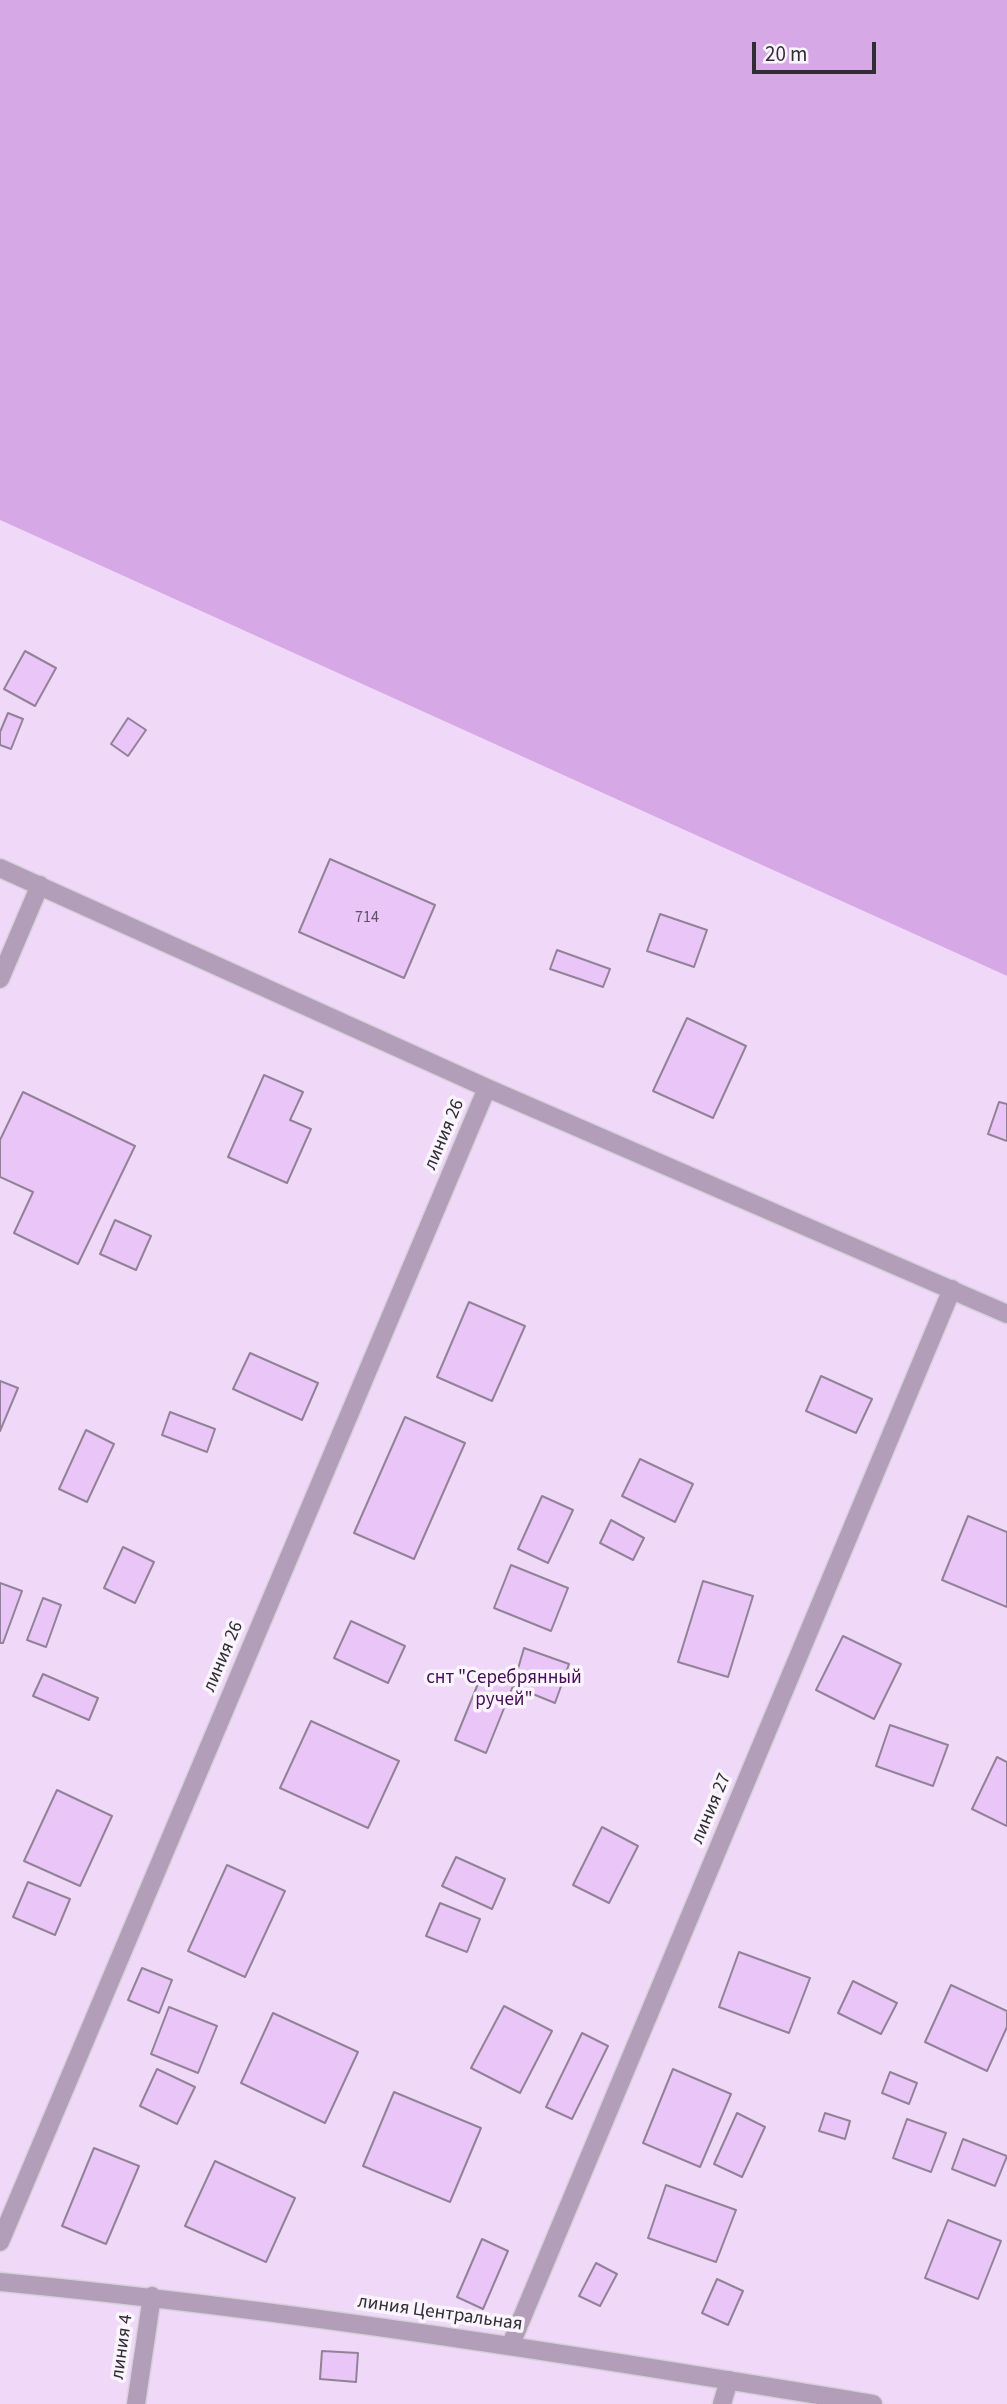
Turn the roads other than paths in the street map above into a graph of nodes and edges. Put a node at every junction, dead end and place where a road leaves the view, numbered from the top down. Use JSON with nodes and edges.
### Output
{"nodes":[{"id":1,"x":0,"y":867,"type":"edge"},
{"id":2,"x":40,"y":885,"type":"junction"},
{"id":3,"x":0,"y":979,"type":"edge"},
{"id":4,"x":487,"y":1088,"type":"junction"},
{"id":5,"x":953,"y":1289,"type":"junction"},
{"id":6,"x":1007,"y":1314,"type":"edge"},
{"id":7,"x":0,"y":2242,"type":"edge"},
{"id":8,"x":0,"y":2282,"type":"edge"},
{"id":9,"x":152,"y":2297,"type":"junction"},
{"id":10,"x":511,"y":2344,"type":"junction"},
{"id":11,"x":729,"y":2380,"type":"junction"},
{"id":12,"x":136,"y":2404,"type":"edge"},
{"id":13,"x":722,"y":2404,"type":"edge"},
{"id":14,"x":873,"y":2404,"type":"edge"}],
"edges":[{"from":1,"to":2,"type":"street"},
{"from":2,"to":3,"type":"street"},
{"from":2,"to":4,"type":"street"},
{"from":4,"to":5,"type":"street"},
{"from":4,"to":7,"type":"street","name":"линия 26"},
{"from":5,"to":6,"type":"street"},
{"from":5,"to":10,"type":"street","name":"линия 27"},
{"from":8,"to":9,"type":"street","name":"линия Центральная"},
{"from":9,"to":10,"type":"street","name":"линия Центральная"},
{"from":9,"to":12,"type":"street","name":"линия 4"},
{"from":10,"to":11,"type":"street","name":"линия Центральная"},
{"from":11,"to":13,"type":"street"},
{"from":11,"to":14,"type":"street","name":"линия Центральная"}]}
